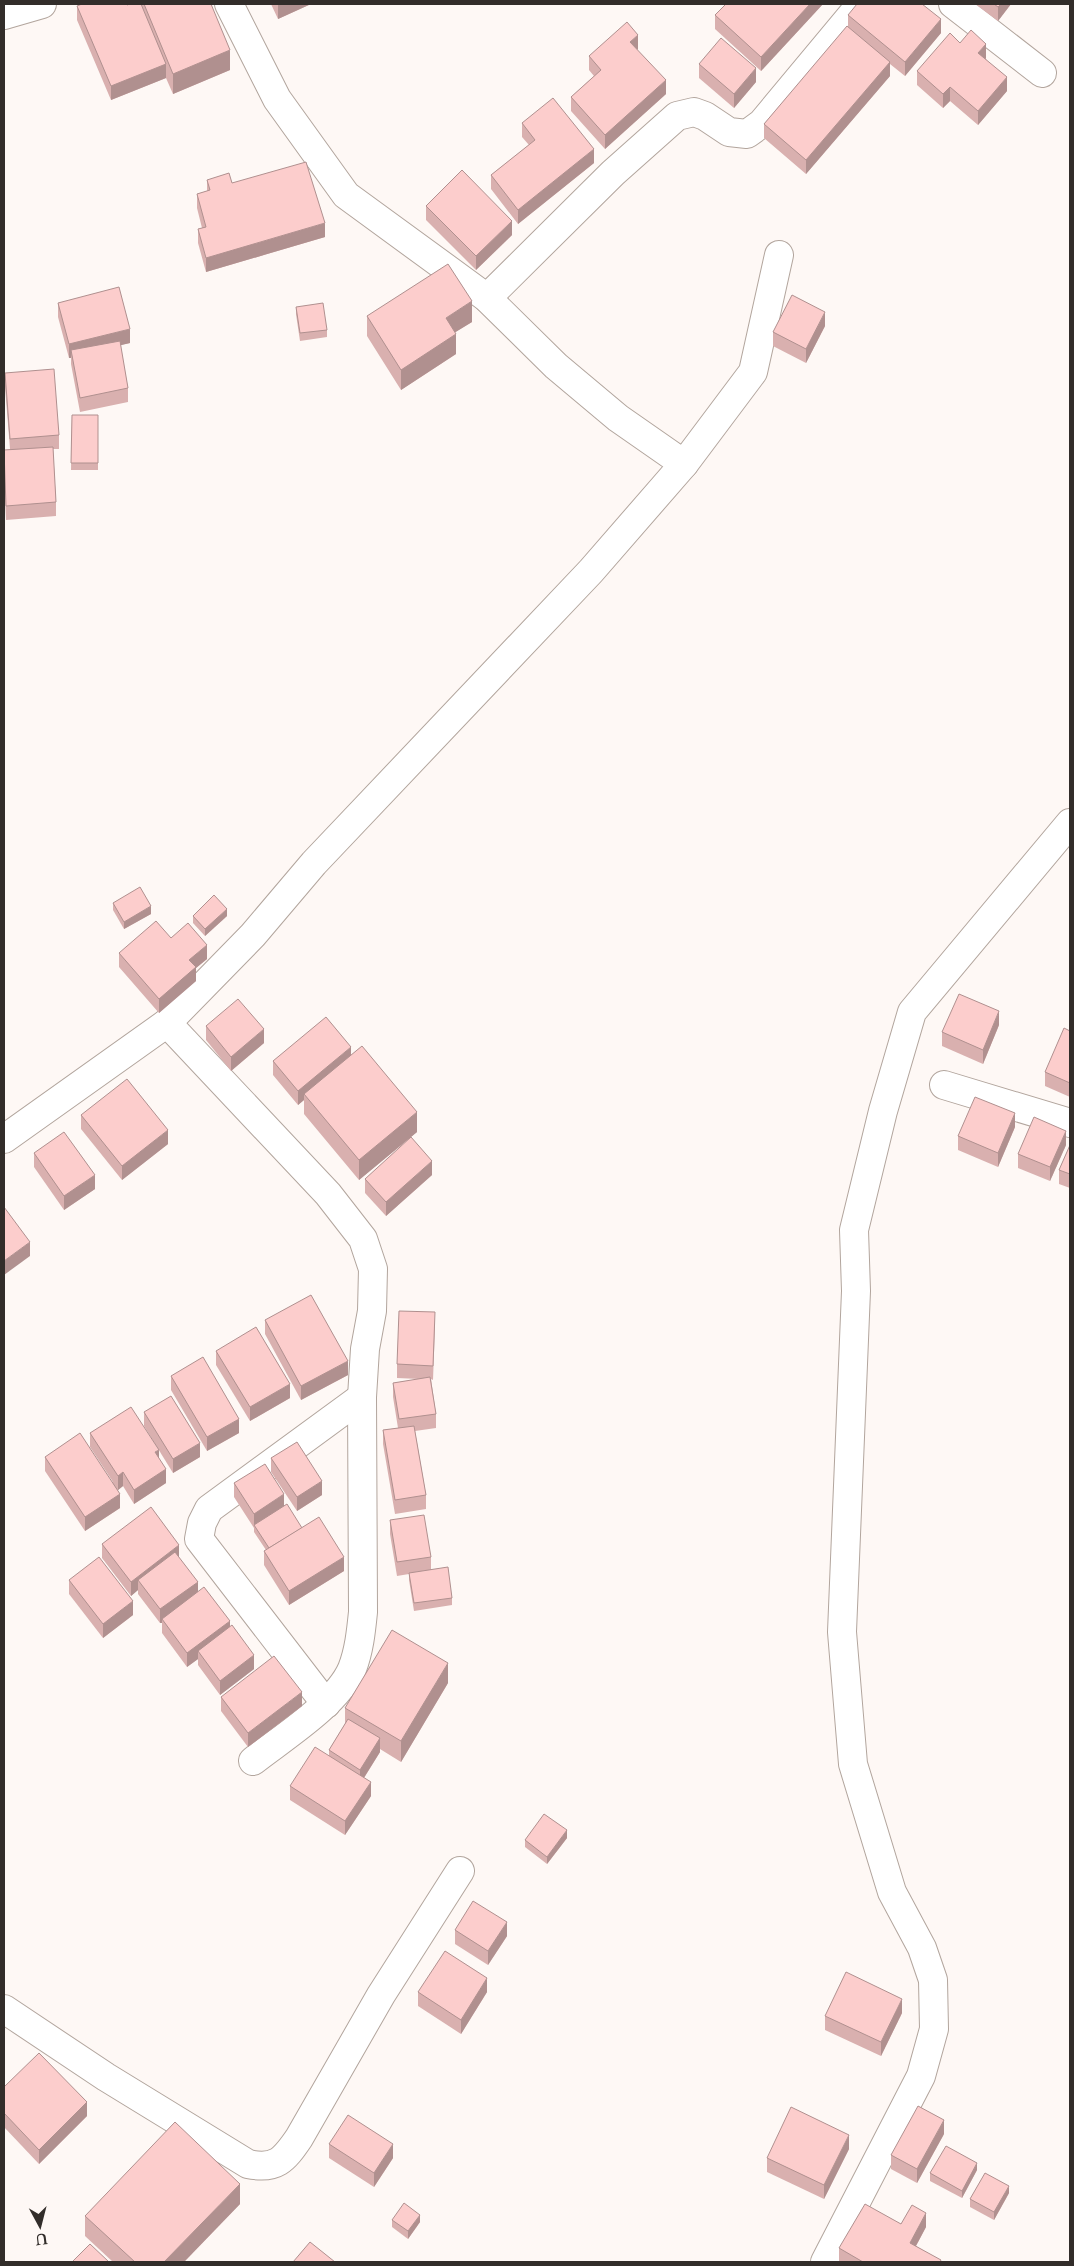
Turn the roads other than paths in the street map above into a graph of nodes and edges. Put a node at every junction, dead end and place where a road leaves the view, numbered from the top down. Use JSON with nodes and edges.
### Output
{"nodes":[{"id":1,"x":42,"y":4,"type":"edge"},
{"id":2,"x":229,"y":4,"type":"edge"},
{"id":3,"x":861,"y":4,"type":"edge"},
{"id":4,"x":953,"y":4,"type":"edge"},
{"id":5,"x":4,"y":15,"type":"edge"},
{"id":6,"x":1042,"y":73,"type":"dead end"},
{"id":7,"x":779,"y":255,"type":"dead end"},
{"id":8,"x":487,"y":298,"type":"junction"},
{"id":9,"x":684,"y":464,"type":"junction"},
{"id":10,"x":1070,"y":823,"type":"edge"},
{"id":11,"x":167,"y":1023,"type":"junction"},
{"id":12,"x":944,"y":1085,"type":"dead end"},
{"id":13,"x":1070,"y":1123,"type":"edge"},
{"id":14,"x":4,"y":1139,"type":"edge"},
{"id":15,"x":362,"y":1397,"type":"junction"},
{"id":16,"x":326,"y":1704,"type":"junction"},
{"id":17,"x":253,"y":1761,"type":"dead end"},
{"id":18,"x":460,"y":1871,"type":"dead end"},
{"id":19,"x":4,"y":2009,"type":"edge"},
{"id":20,"x":825,"y":2262,"type":"edge"}],
"edges":[{"from":1,"to":5,"type":"street"},
{"from":2,"to":8,"type":"street"},
{"from":3,"to":8,"type":"street"},
{"from":4,"to":6,"type":"street"},
{"from":7,"to":9,"type":"street"},
{"from":8,"to":9,"type":"street"},
{"from":9,"to":11,"type":"street"},
{"from":10,"to":20,"type":"street"},
{"from":11,"to":14,"type":"street"},
{"from":11,"to":15,"type":"street"},
{"from":12,"to":13,"type":"street"},
{"from":15,"to":16,"type":"street"},
{"from":15,"to":16,"type":"street"},
{"from":16,"to":17,"type":"street"},
{"from":18,"to":19,"type":"street"}]}
